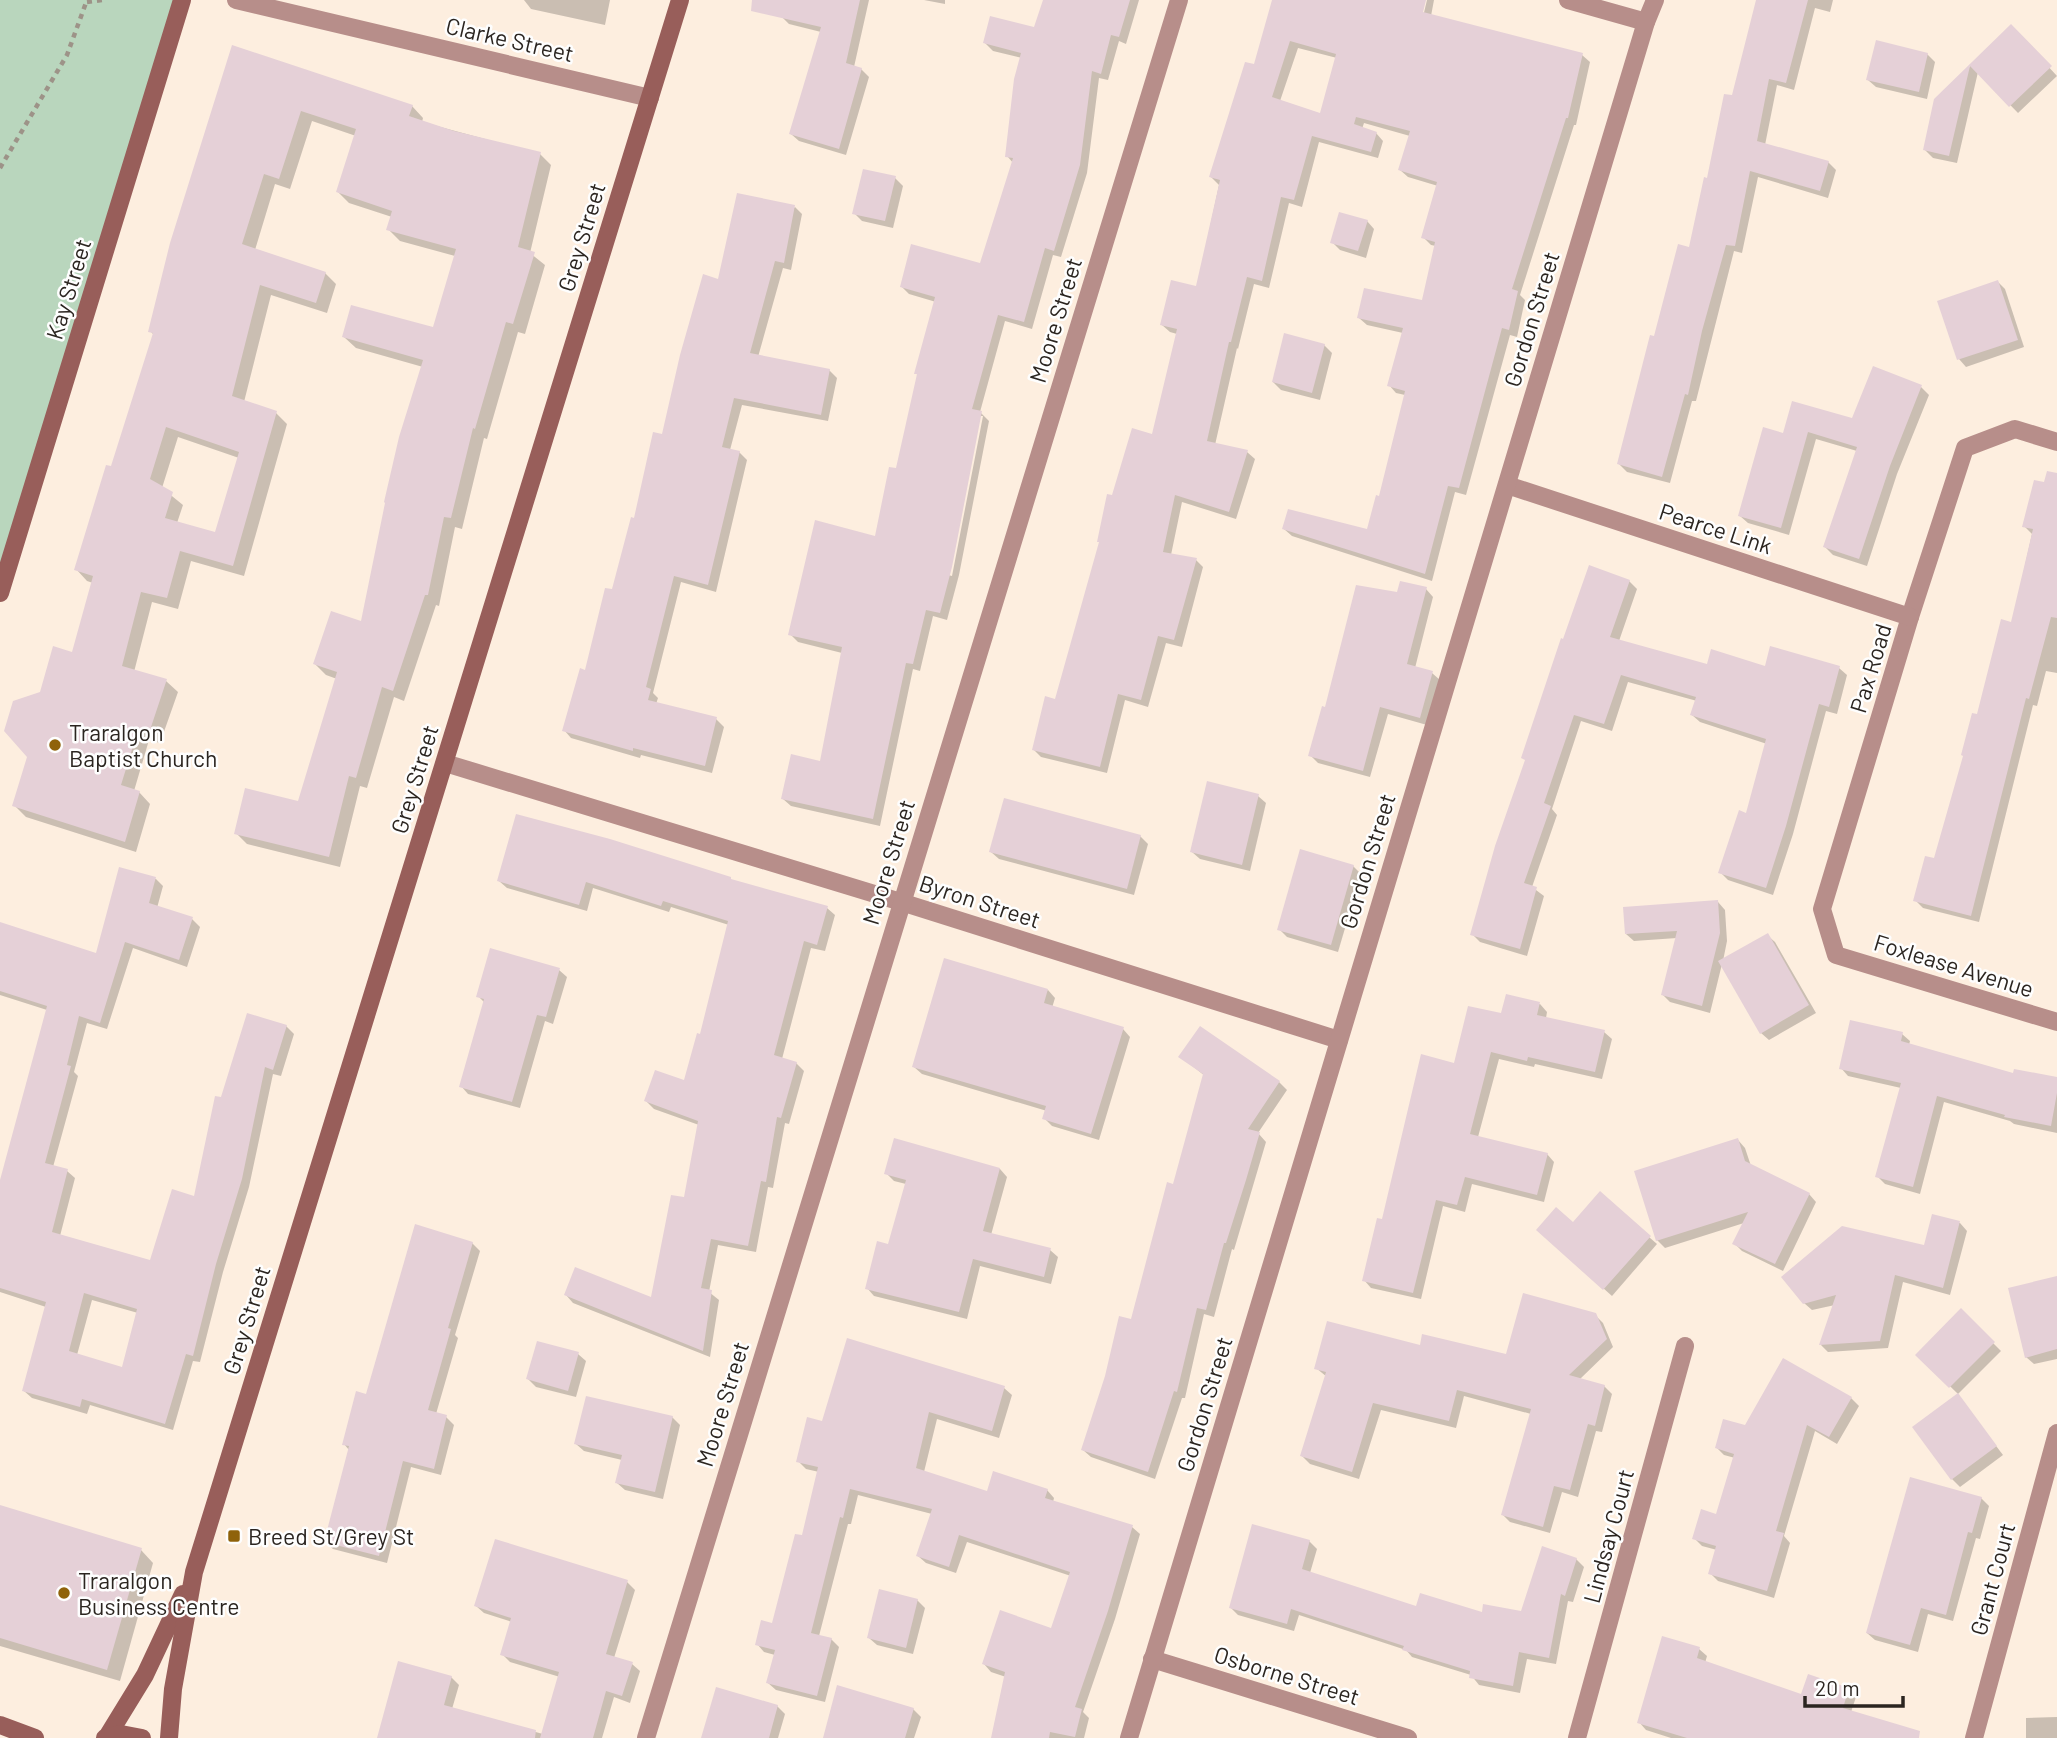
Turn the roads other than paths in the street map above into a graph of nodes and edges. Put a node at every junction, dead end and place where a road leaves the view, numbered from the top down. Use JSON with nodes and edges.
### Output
{"nodes":[{"id":1,"x":183,"y":0,"type":"edge"},
{"id":2,"x":236,"y":0,"type":"edge"},
{"id":3,"x":680,"y":0,"type":"edge"},
{"id":4,"x":1179,"y":0,"type":"edge"},
{"id":5,"x":1568,"y":0,"type":"edge"},
{"id":6,"x":1655,"y":0,"type":"edge"},
{"id":7,"x":1646,"y":22,"type":"junction"},
{"id":8,"x":650,"y":98,"type":"junction"},
{"id":9,"x":2057,"y":442,"type":"edge"},
{"id":10,"x":1507,"y":485,"type":"junction"},
{"id":11,"x":0,"y":593,"type":"edge"},
{"id":12,"x":1910,"y":617,"type":"junction"},
{"id":13,"x":445,"y":763,"type":"junction"},
{"id":14,"x":901,"y":902,"type":"junction"},
{"id":15,"x":1836,"y":955,"type":"joint"},
{"id":16,"x":2057,"y":1022,"type":"edge"},
{"id":17,"x":1339,"y":1040,"type":"junction"},
{"id":18,"x":1685,"y":1346,"type":"dead end"},
{"id":19,"x":2057,"y":1433,"type":"edge"},
{"id":20,"x":194,"y":1572,"type":"junction"},
{"id":21,"x":1152,"y":1659,"type":"junction"},
{"id":22,"x":0,"y":1725,"type":"edge"},
{"id":23,"x":106,"y":1737,"type":"edge"},
{"id":24,"x":35,"y":1738,"type":"edge"},
{"id":25,"x":142,"y":1738,"type":"edge"},
{"id":26,"x":169,"y":1738,"type":"edge"},
{"id":27,"x":646,"y":1738,"type":"edge"},
{"id":28,"x":1129,"y":1738,"type":"edge"},
{"id":29,"x":1408,"y":1738,"type":"edge"},
{"id":30,"x":1577,"y":1738,"type":"edge"},
{"id":31,"x":1974,"y":1738,"type":"edge"}],
"edges":[{"from":1,"to":11,"type":"main road","name":"Kay Street"},
{"from":2,"to":8,"type":"street","name":"Clarke Street"},
{"from":3,"to":8,"type":"main road","name":"Grey Street"},
{"from":4,"to":14,"type":"street","name":"Moore Street"},
{"from":5,"to":7,"type":"street"},
{"from":6,"to":7,"type":"street","name":"Gordon Street"},
{"from":7,"to":10,"type":"street","name":"Gordon Street"},
{"from":8,"to":13,"type":"main road","name":"Grey Street"},
{"from":9,"to":12,"type":"street","name":"Pax Road"},
{"from":10,"to":12,"type":"street","name":"Pearce Link"},
{"from":10,"to":17,"type":"street","name":"Gordon Street"},
{"from":12,"to":15,"type":"street","name":"Pax Road"},
{"from":13,"to":14,"type":"street","name":"Byron Street"},
{"from":13,"to":20,"type":"main road","name":"Grey Street"},
{"from":14,"to":17,"type":"street","name":"Byron Street"},
{"from":14,"to":27,"type":"street","name":"Moore Street"},
{"from":15,"to":16,"type":"street","name":"Foxlease Avenue"},
{"from":17,"to":21,"type":"street","name":"Gordon Street"},
{"from":18,"to":30,"type":"street","name":"Lindsay Court"},
{"from":19,"to":31,"type":"street","name":"Grant Court"},
{"from":20,"to":23,"type":"main road","name":"Grey Street"},
{"from":20,"to":26,"type":"main road","name":"Grey Street"},
{"from":21,"to":28,"type":"street","name":"Gordon Street"},
{"from":21,"to":29,"type":"street","name":"Osborne Street"},
{"from":22,"to":24,"type":"main road"},
{"from":23,"to":25,"type":"main road"}]}
